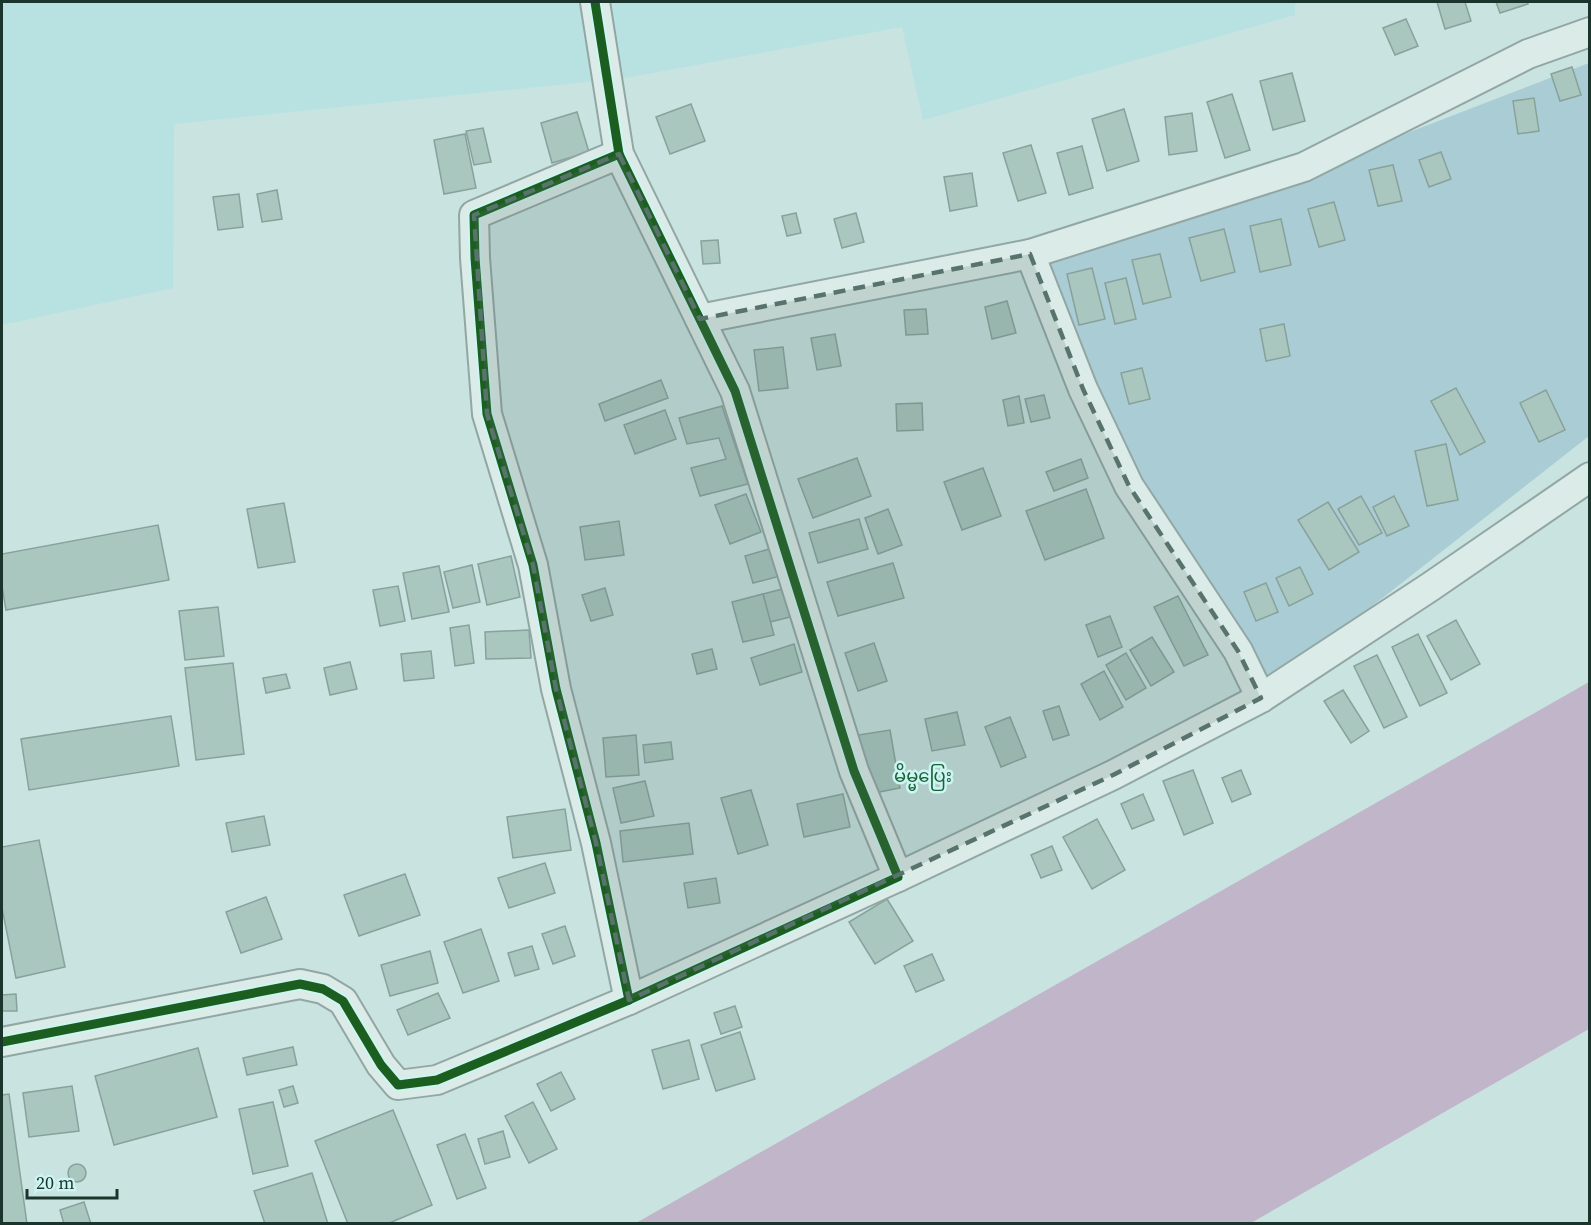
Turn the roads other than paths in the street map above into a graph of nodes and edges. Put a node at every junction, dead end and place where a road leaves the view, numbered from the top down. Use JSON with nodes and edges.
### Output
{"nodes":[{"id":1,"x":595,"y":2,"type":"edge"},
{"id":2,"x":1590,"y":32,"type":"edge"},
{"id":3,"x":619,"y":154,"type":"junction"},
{"id":4,"x":1030,"y":254,"type":"junction"},
{"id":5,"x":700,"y":319,"type":"junction"},
{"id":6,"x":1590,"y":477,"type":"edge"},
{"id":7,"x":1261,"y":698,"type":"junction"},
{"id":8,"x":898,"y":877,"type":"junction"},
{"id":9,"x":629,"y":1000,"type":"junction"},
{"id":10,"x":2,"y":1042,"type":"edge"}],
"edges":[{"from":1,"to":3,"type":"street"},
{"from":2,"to":4,"type":"street"},
{"from":3,"to":5,"type":"street"},
{"from":3,"to":9,"type":"street"},
{"from":4,"to":5,"type":"street"},
{"from":4,"to":7,"type":"street"},
{"from":5,"to":8,"type":"street"},
{"from":6,"to":7,"type":"street"},
{"from":7,"to":8,"type":"street"},
{"from":8,"to":9,"type":"street"},
{"from":9,"to":10,"type":"street"}]}
